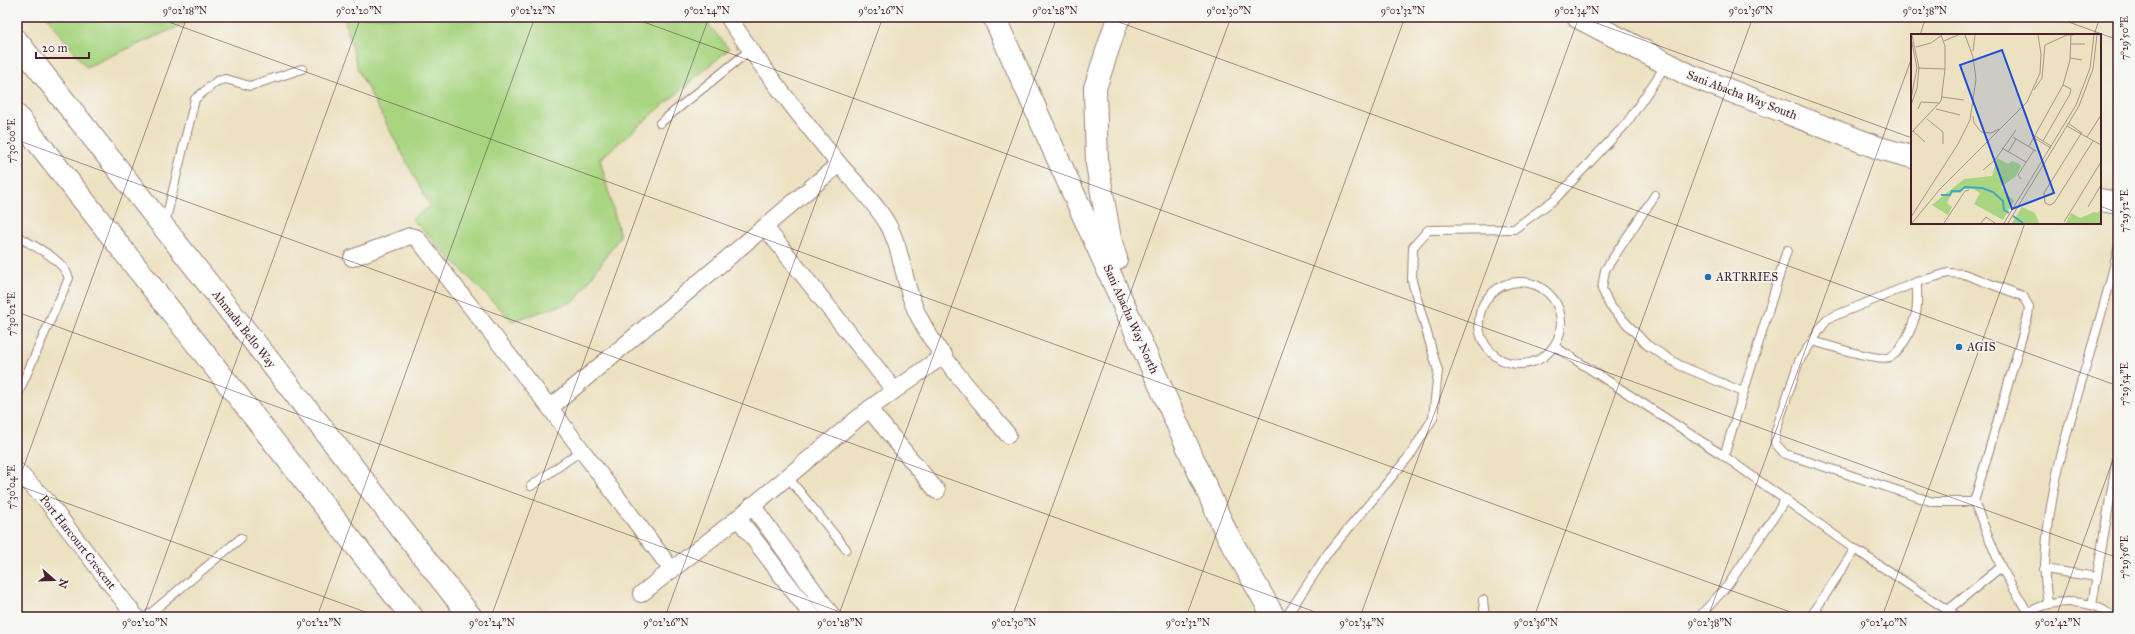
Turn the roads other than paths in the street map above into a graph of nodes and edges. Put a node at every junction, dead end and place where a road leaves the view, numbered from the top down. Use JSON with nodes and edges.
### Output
{"nodes":[{"id":1,"x":728,"y":17,"type":"edge"},
{"id":2,"x":994,"y":17,"type":"edge"},
{"id":3,"x":1120,"y":17,"type":"edge"},
{"id":4,"x":1578,"y":17,"type":"edge"},
{"id":5,"x":17,"y":41,"type":"edge"},
{"id":6,"x":750,"y":50,"type":"junction"},
{"id":7,"x":1666,"y":64,"type":"junction"},
{"id":8,"x":302,"y":69,"type":"dead end"},
{"id":9,"x":17,"y":116,"type":"edge"},
{"id":10,"x":660,"y":123,"type":"dead end"},
{"id":11,"x":1911,"y":157,"type":"edge"},
{"id":12,"x":839,"y":164,"type":"junction"},
{"id":13,"x":1655,"y":195,"type":"dead end"},
{"id":14,"x":2101,"y":200,"type":"edge"},
{"id":15,"x":2118,"y":203,"type":"edge"},
{"id":16,"x":164,"y":227,"type":"junction"},
{"id":17,"x":765,"y":227,"type":"junction"},
{"id":18,"x":17,"y":236,"type":"edge"},
{"id":19,"x":2118,"y":249,"type":"edge"},
{"id":20,"x":1787,"y":250,"type":"dead end"},
{"id":21,"x":352,"y":258,"type":"dead end"},
{"id":22,"x":1917,"y":282,"type":"junction"},
{"id":23,"x":1812,"y":341,"type":"junction"},
{"id":24,"x":1554,"y":346,"type":"junction"},
{"id":25,"x":944,"y":355,"type":"junction"},
{"id":26,"x":1152,"y":364,"type":"junction"},
{"id":27,"x":894,"y":390,"type":"junction"},
{"id":28,"x":1743,"y":392,"type":"junction"},
{"id":29,"x":17,"y":396,"type":"edge"},
{"id":30,"x":550,"y":408,"type":"junction"},
{"id":31,"x":869,"y":409,"type":"junction"},
{"id":32,"x":1008,"y":435,"type":"dead end"},
{"id":33,"x":582,"y":450,"type":"junction"},
{"id":34,"x":2118,"y":452,"type":"edge"},
{"id":35,"x":1724,"y":456,"type":"junction"},
{"id":36,"x":17,"y":471,"type":"edge"},
{"id":37,"x":787,"y":476,"type":"junction"},
{"id":38,"x":531,"y":486,"type":"dead end"},
{"id":39,"x":937,"y":491,"type":"dead end"},
{"id":40,"x":1786,"y":499,"type":"junction"},
{"id":41,"x":1974,"y":502,"type":"junction"},
{"id":42,"x":752,"y":505,"type":"junction"},
{"id":43,"x":738,"y":518,"type":"junction"},
{"id":44,"x":241,"y":538,"type":"dead end"},
{"id":45,"x":846,"y":549,"type":"dead end"},
{"id":46,"x":1855,"y":549,"type":"junction"},
{"id":47,"x":2001,"y":567,"type":"junction"},
{"id":48,"x":2044,"y":569,"type":"junction"},
{"id":49,"x":672,"y":570,"type":"junction"},
{"id":50,"x":2097,"y":577,"type":"junction"},
{"id":51,"x":641,"y":594,"type":"dead end"},
{"id":52,"x":1483,"y":600,"type":"dead end"},
{"id":53,"x":2048,"y":604,"type":"junction"},
{"id":54,"x":2092,"y":605,"type":"junction"},
{"id":55,"x":1816,"y":609,"type":"junction"},
{"id":56,"x":1948,"y":610,"type":"junction"},
{"id":57,"x":2026,"y":615,"type":"edge"},
{"id":58,"x":830,"y":616,"type":"edge"},
{"id":59,"x":136,"y":617,"type":"edge"},
{"id":60,"x":146,"y":617,"type":"edge"},
{"id":61,"x":412,"y":617,"type":"edge"},
{"id":62,"x":471,"y":617,"type":"edge"},
{"id":63,"x":813,"y":617,"type":"edge"},
{"id":64,"x":1274,"y":617,"type":"edge"},
{"id":65,"x":1286,"y":617,"type":"edge"},
{"id":66,"x":1485,"y":617,"type":"edge"},
{"id":67,"x":1699,"y":617,"type":"edge"},
{"id":68,"x":1810,"y":617,"type":"edge"},
{"id":69,"x":1821,"y":617,"type":"edge"},
{"id":70,"x":1958,"y":617,"type":"edge"},
{"id":71,"x":2113,"y":617,"type":"edge"}],
"edges":[{"from":1,"to":6,"type":"street"},
{"from":2,"to":26,"type":"main road","name":"Sani Abacha Way North"},
{"from":3,"to":26,"type":"main road"},
{"from":4,"to":7,"type":"main road","name":"Sani Abacha Way South"},
{"from":5,"to":16,"type":"main road","name":"Ahmadu Bello Way"},
{"from":6,"to":10,"type":"lane"},
{"from":6,"to":12,"type":"street"},
{"from":7,"to":11,"type":"main road","name":"Sani Abacha Way South"},
{"from":7,"to":65,"type":"lane"},
{"from":8,"to":16,"type":"lane"},
{"from":9,"to":61,"type":"main road"},
{"from":12,"to":17,"type":"street"},
{"from":12,"to":25,"type":"street"},
{"from":13,"to":28,"type":"lane"},
{"from":14,"to":15,"type":"main road"},
{"from":16,"to":62,"type":"main road","name":"Ahmadu Bello Way"},
{"from":17,"to":27,"type":"street"},
{"from":17,"to":30,"type":"street"},
{"from":18,"to":29,"type":"lane"},
{"from":19,"to":48,"type":"lane"},
{"from":20,"to":28,"type":"lane"},
{"from":21,"to":30,"type":"street"},
{"from":22,"to":23,"type":"lane"},
{"from":22,"to":23,"type":"lane"},
{"from":22,"to":41,"type":"lane"},
{"from":23,"to":41,"type":"lane"},
{"from":24,"to":24,"type":"lane"},
{"from":24,"to":35,"type":"lane"},
{"from":25,"to":27,"type":"street"},
{"from":25,"to":32,"type":"street"},
{"from":26,"to":64,"type":"main road","name":"Sani Abacha Way North"},
{"from":27,"to":31,"type":"street"},
{"from":28,"to":35,"type":"lane"},
{"from":30,"to":33,"type":"street"},
{"from":31,"to":37,"type":"street"},
{"from":31,"to":39,"type":"street"},
{"from":33,"to":38,"type":"lane"},
{"from":33,"to":49,"type":"street"},
{"from":34,"to":50,"type":"lane"},
{"from":35,"to":40,"type":"lane"},
{"from":36,"to":59,"type":"street","name":"Port Harcourt Crescent"},
{"from":37,"to":42,"type":"street"},
{"from":37,"to":45,"type":"lane"},
{"from":40,"to":46,"type":"lane"},
{"from":40,"to":67,"type":"lane"},
{"from":41,"to":47,"type":"lane"},
{"from":42,"to":43,"type":"street"},
{"from":42,"to":58,"type":"street"},
{"from":43,"to":49,"type":"street"},
{"from":43,"to":63,"type":"street"},
{"from":44,"to":60,"type":"lane"},
{"from":46,"to":55,"type":"lane"},
{"from":46,"to":56,"type":"lane"},
{"from":47,"to":56,"type":"lane"},
{"from":47,"to":57,"type":"lane"},
{"from":48,"to":50,"type":"lane"},
{"from":48,"to":53,"type":"lane"},
{"from":49,"to":51,"type":"street"},
{"from":50,"to":54,"type":"lane"},
{"from":52,"to":66,"type":"lane"},
{"from":53,"to":54,"type":"lane"},
{"from":53,"to":57,"type":"lane"},
{"from":54,"to":71,"type":"lane"},
{"from":55,"to":68,"type":"lane"},
{"from":55,"to":69,"type":"lane"},
{"from":56,"to":70,"type":"lane"}]}
